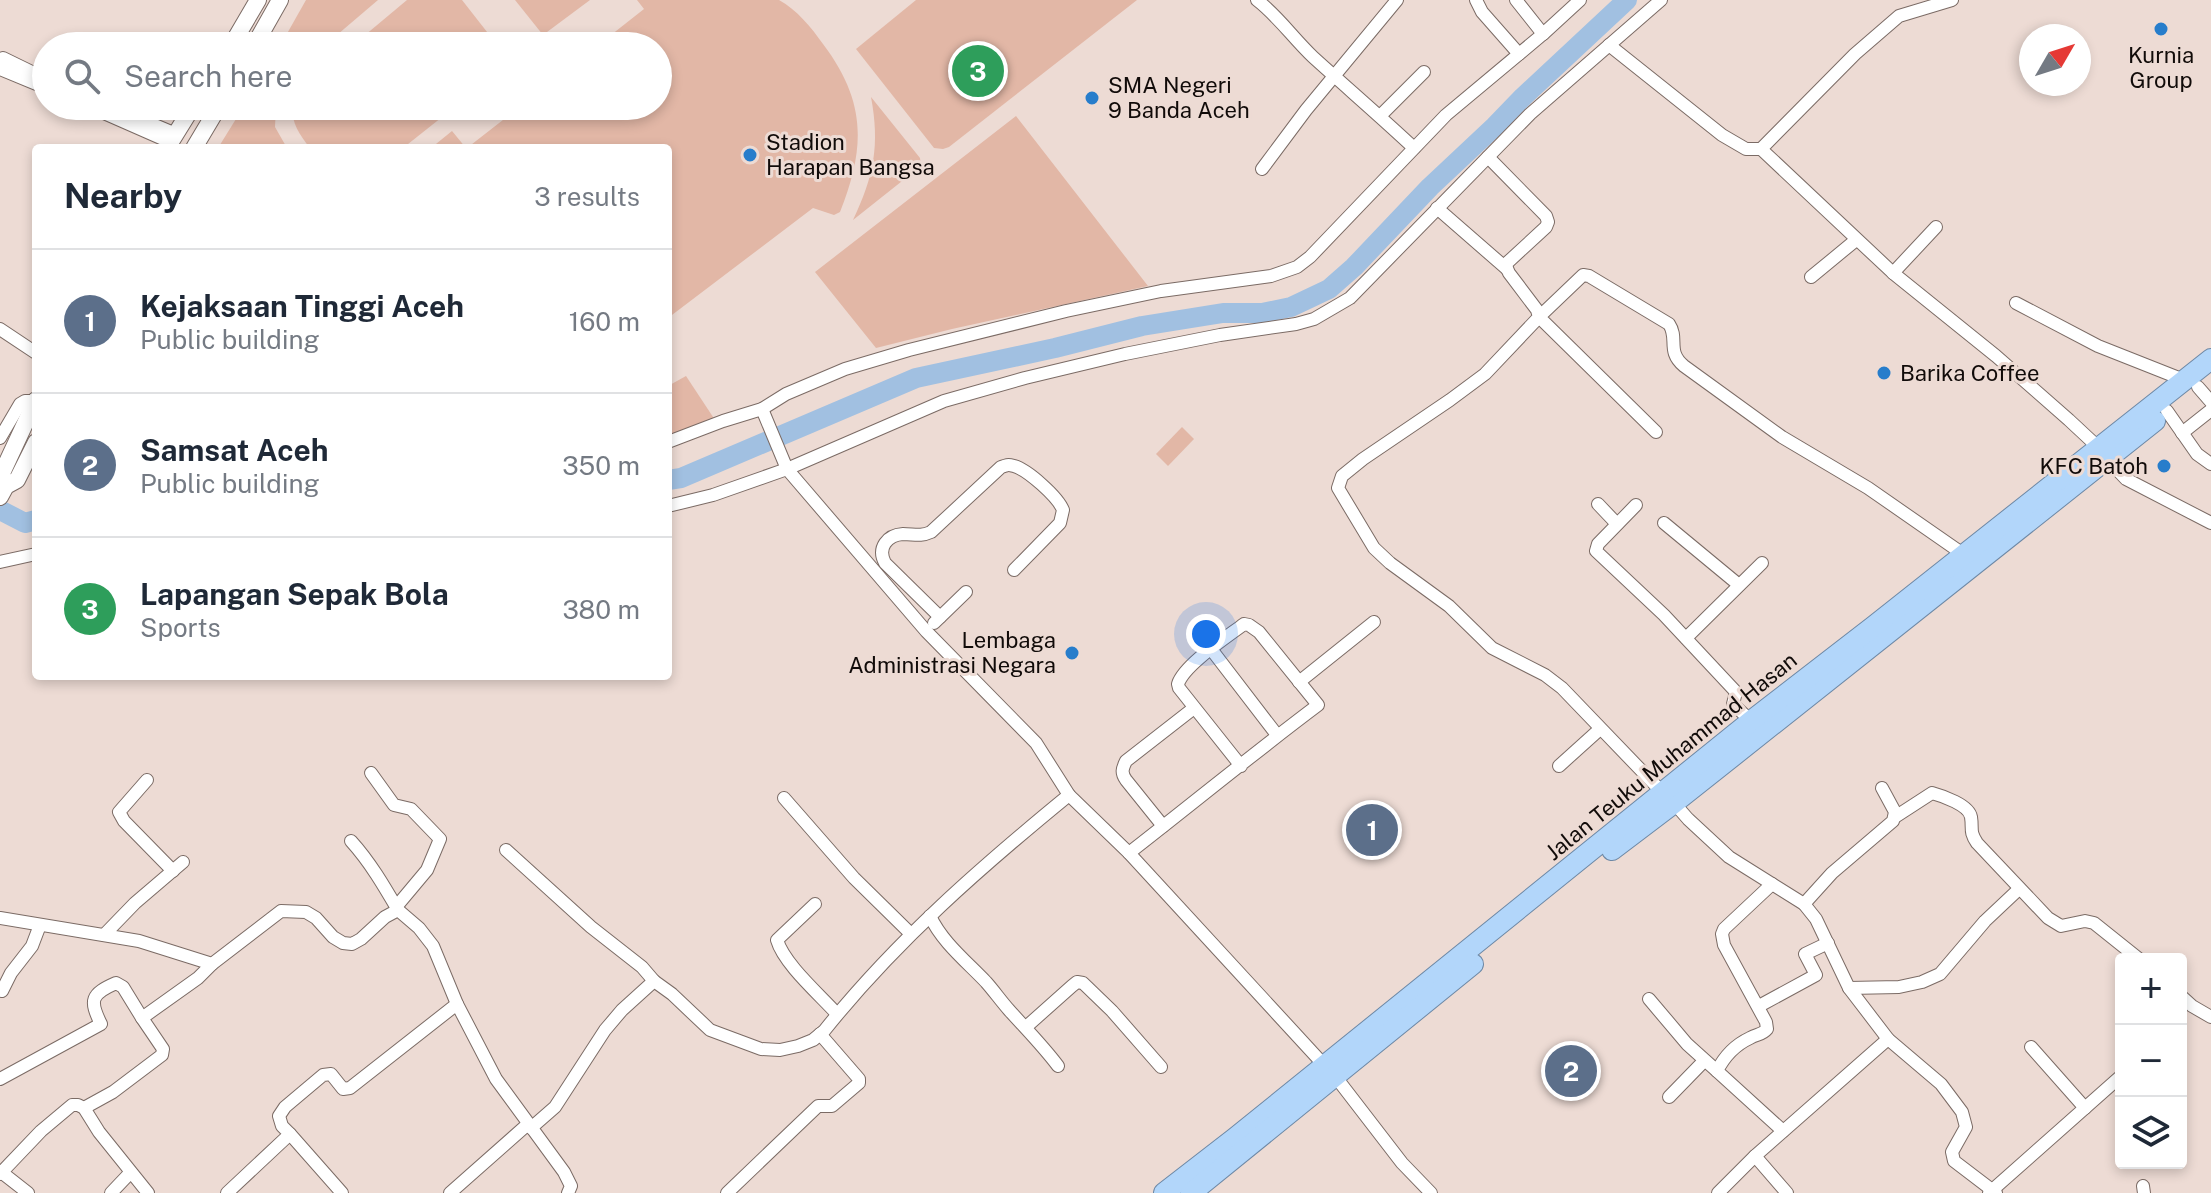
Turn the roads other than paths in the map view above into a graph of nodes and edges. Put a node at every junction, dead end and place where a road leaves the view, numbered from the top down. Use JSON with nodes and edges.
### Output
{"nodes":[{"id":1,"x":258,"y":0,"type":"edge"},
{"id":2,"x":280,"y":0,"type":"edge"},
{"id":3,"x":1257,"y":0,"type":"edge"},
{"id":4,"x":1397,"y":0,"type":"edge"},
{"id":5,"x":1476,"y":0,"type":"edge"},
{"id":6,"x":1516,"y":0,"type":"edge"},
{"id":7,"x":1580,"y":0,"type":"edge"},
{"id":8,"x":1661,"y":0,"type":"edge"},
{"id":9,"x":1952,"y":0,"type":"edge"},
{"id":10,"x":239,"y":32,"type":"edge"},
{"id":11,"x":262,"y":32,"type":"edge"},
{"id":12,"x":1543,"y":34,"type":"junction"},
{"id":13,"x":1609,"y":45,"type":"junction"},
{"id":14,"x":1519,"y":54,"type":"junction"},
{"id":15,"x":0,"y":60,"type":"edge"},
{"id":16,"x":0,"y":69,"type":"edge"},
{"id":17,"x":32,"y":72,"type":"edge"},
{"id":18,"x":1424,"y":72,"type":"dead end"},
{"id":19,"x":1335,"y":75,"type":"junction"},
{"id":20,"x":32,"y":82,"type":"edge"},
{"id":21,"x":1380,"y":116,"type":"junction"},
{"id":22,"x":121,"y":120,"type":"edge"},
{"id":23,"x":133,"y":120,"type":"edge"},
{"id":24,"x":184,"y":120,"type":"edge"},
{"id":25,"x":211,"y":120,"type":"edge"},
{"id":26,"x":171,"y":141,"type":"edge"},
{"id":27,"x":196,"y":144,"type":"edge"},
{"id":28,"x":1414,"y":148,"type":"junction"},
{"id":29,"x":1761,"y":149,"type":"junction"},
{"id":30,"x":1488,"y":157,"type":"junction"},
{"id":31,"x":1262,"y":169,"type":"dead end"},
{"id":32,"x":1437,"y":208,"type":"junction"},
{"id":33,"x":1936,"y":227,"type":"dead end"},
{"id":34,"x":1856,"y":240,"type":"junction"},
{"id":35,"x":1507,"y":269,"type":"junction"},
{"id":36,"x":1893,"y":273,"type":"junction"},
{"id":37,"x":1811,"y":277,"type":"dead end"},
{"id":38,"x":2016,"y":303,"type":"dead end"},
{"id":39,"x":1539,"y":317,"type":"junction"},
{"id":40,"x":0,"y":329,"type":"edge"},
{"id":41,"x":32,"y":350,"type":"edge"},
{"id":42,"x":2211,"y":359,"type":"edge"},
{"id":43,"x":2201,"y":386,"type":"edge"},
{"id":44,"x":32,"y":401,"type":"edge"},
{"id":45,"x":32,"y":409,"type":"edge"},
{"id":46,"x":2211,"y":410,"type":"edge"},
{"id":47,"x":2167,"y":411,"type":"junction"},
{"id":48,"x":764,"y":414,"type":"junction"},
{"id":49,"x":1656,"y":432,"type":"dead end"},
{"id":50,"x":2182,"y":433,"type":"junction"},
{"id":51,"x":0,"y":438,"type":"edge"},
{"id":52,"x":672,"y":440,"type":"edge"},
{"id":53,"x":32,"y":450,"type":"edge"},
{"id":54,"x":2103,"y":454,"type":"junction"},
{"id":55,"x":785,"y":464,"type":"junction"},
{"id":56,"x":2211,"y":464,"type":"edge"},
{"id":57,"x":3,"y":491,"type":"edge"},
{"id":58,"x":1598,"y":504,"type":"dead end"},
{"id":59,"x":672,"y":505,"type":"edge"},
{"id":60,"x":1636,"y":505,"type":"dead end"},
{"id":61,"x":1664,"y":523,"type":"dead end"},
{"id":62,"x":2211,"y":523,"type":"edge"},
{"id":63,"x":1617,"y":524,"type":"junction"},
{"id":64,"x":1963,"y":554,"type":"junction"},
{"id":65,"x":32,"y":555,"type":"edge"},
{"id":66,"x":0,"y":562,"type":"edge"},
{"id":67,"x":1762,"y":563,"type":"dead end"},
{"id":68,"x":1014,"y":570,"type":"dead end"},
{"id":69,"x":1739,"y":585,"type":"junction"},
{"id":70,"x":966,"y":592,"type":"dead end"},
{"id":71,"x":1922,"y":597,"type":"junction"},
{"id":72,"x":940,"y":617,"type":"junction"},
{"id":73,"x":1374,"y":622,"type":"dead end"},
{"id":74,"x":926,"y":631,"type":"junction"},
{"id":75,"x":1686,"y":638,"type":"junction"},
{"id":76,"x":1211,"y":649,"type":"junction"},
{"id":77,"x":1299,"y":682,"type":"junction"},
{"id":78,"x":1194,"y":708,"type":"junction"},
{"id":79,"x":1751,"y":721,"type":"junction"},
{"id":80,"x":1600,"y":729,"type":"junction"},
{"id":81,"x":1277,"y":735,"type":"junction"},
{"id":82,"x":1241,"y":766,"type":"junction"},
{"id":83,"x":1559,"y":766,"type":"dead end"},
{"id":84,"x":371,"y":773,"type":"dead end"},
{"id":85,"x":147,"y":780,"type":"dead end"},
{"id":86,"x":1882,"y":788,"type":"dead end"},
{"id":87,"x":1069,"y":795,"type":"junction"},
{"id":88,"x":1668,"y":797,"type":"junction"},
{"id":89,"x":784,"y":798,"type":"dead end"},
{"id":90,"x":1895,"y":817,"type":"junction"},
{"id":91,"x":1163,"y":826,"type":"junction"},
{"id":92,"x":351,"y":841,"type":"dead end"},
{"id":93,"x":506,"y":850,"type":"dead end"},
{"id":94,"x":1129,"y":853,"type":"junction"},
{"id":95,"x":1772,"y":884,"type":"junction"},
{"id":96,"x":2019,"y":889,"type":"junction"},
{"id":97,"x":815,"y":904,"type":"dead end"},
{"id":98,"x":1804,"y":904,"type":"junction"},
{"id":99,"x":397,"y":909,"type":"junction"},
{"id":100,"x":930,"y":916,"type":"junction"},
{"id":101,"x":0,"y":918,"type":"edge"},
{"id":102,"x":40,"y":925,"type":"junction"},
{"id":103,"x":911,"y":934,"type":"junction"},
{"id":104,"x":104,"y":935,"type":"junction"},
{"id":105,"x":1828,"y":943,"type":"junction"},
{"id":106,"x":2132,"y":953,"type":"edge"},
{"id":107,"x":212,"y":964,"type":"junction"},
{"id":108,"x":654,"y":981,"type":"junction"},
{"id":109,"x":1849,"y":988,"type":"junction"},
{"id":110,"x":2,"y":991,"type":"edge"},
{"id":111,"x":1649,"y":999,"type":"dead end"},
{"id":112,"x":2187,"y":1001,"type":"edge"},
{"id":113,"x":457,"y":1004,"type":"junction"},
{"id":114,"x":1759,"y":1006,"type":"junction"},
{"id":115,"x":2192,"y":1006,"type":"junction"},
{"id":116,"x":2187,"y":1011,"type":"edge"},
{"id":117,"x":837,"y":1014,"type":"junction"},
{"id":118,"x":2211,"y":1017,"type":"edge"},
{"id":119,"x":142,"y":1018,"type":"junction"},
{"id":120,"x":1026,"y":1027,"type":"junction"},
{"id":121,"x":820,"y":1034,"type":"junction"},
{"id":122,"x":1888,"y":1039,"type":"junction"},
{"id":123,"x":2031,"y":1047,"type":"dead end"},
{"id":124,"x":1704,"y":1061,"type":"junction"},
{"id":125,"x":1058,"y":1066,"type":"dead end"},
{"id":126,"x":1161,"y":1067,"type":"dead end"},
{"id":127,"x":1330,"y":1070,"type":"junction"},
{"id":128,"x":1717,"y":1071,"type":"junction"},
{"id":129,"x":0,"y":1079,"type":"edge"},
{"id":130,"x":2115,"y":1081,"type":"edge"},
{"id":131,"x":1669,"y":1097,"type":"dead end"},
{"id":132,"x":84,"y":1108,"type":"junction"},
{"id":133,"x":1283,"y":1108,"type":"junction"},
{"id":134,"x":2085,"y":1108,"type":"junction"},
{"id":135,"x":529,"y":1126,"type":"junction"},
{"id":136,"x":1783,"y":1131,"type":"junction"},
{"id":137,"x":290,"y":1134,"type":"junction"},
{"id":138,"x":1755,"y":1156,"type":"junction"},
{"id":139,"x":1,"y":1173,"type":"edge"},
{"id":140,"x":130,"y":1173,"type":"junction"},
{"id":141,"x":1992,"y":1192,"type":"edge"},
{"id":142,"x":28,"y":1193,"type":"edge"},
{"id":143,"x":111,"y":1193,"type":"edge"},
{"id":144,"x":148,"y":1193,"type":"edge"},
{"id":145,"x":227,"y":1193,"type":"edge"},
{"id":146,"x":342,"y":1193,"type":"edge"},
{"id":147,"x":450,"y":1193,"type":"edge"},
{"id":148,"x":568,"y":1193,"type":"edge"},
{"id":149,"x":727,"y":1193,"type":"edge"},
{"id":150,"x":1164,"y":1193,"type":"edge"},
{"id":151,"x":1191,"y":1193,"type":"edge"},
{"id":152,"x":1431,"y":1193,"type":"edge"},
{"id":153,"x":1718,"y":1193,"type":"edge"},
{"id":154,"x":1787,"y":1193,"type":"edge"}],
"edges":[{"from":1,"to":10,"type":"main road"},
{"from":2,"to":11,"type":"main road"},
{"from":3,"to":19,"type":"street"},
{"from":4,"to":19,"type":"street"},
{"from":5,"to":14,"type":"street"},
{"from":6,"to":12,"type":"street"},
{"from":7,"to":12,"type":"street"},
{"from":8,"to":13,"type":"street"},
{"from":9,"to":29,"type":"street"},
{"from":12,"to":14,"type":"street"},
{"from":13,"to":29,"type":"street"},
{"from":13,"to":30,"type":"street"},
{"from":14,"to":28,"type":"street"},
{"from":15,"to":17,"type":"street"},
{"from":16,"to":20,"type":"street"},
{"from":18,"to":21,"type":"street"},
{"from":19,"to":21,"type":"street"},
{"from":19,"to":31,"type":"street"},
{"from":21,"to":28,"type":"street"},
{"from":22,"to":26,"type":"street"},
{"from":23,"to":26,"type":"street"},
{"from":24,"to":26,"type":"main road"},
{"from":25,"to":27,"type":"main road"},
{"from":28,"to":48,"type":"street"},
{"from":29,"to":34,"type":"street"},
{"from":30,"to":32,"type":"street"},
{"from":30,"to":35,"type":"street"},
{"from":32,"to":35,"type":"street"},
{"from":32,"to":55,"type":"street"},
{"from":33,"to":36,"type":"street"},
{"from":34,"to":36,"type":"street"},
{"from":34,"to":37,"type":"street"},
{"from":35,"to":39,"type":"street"},
{"from":36,"to":54,"type":"street"},
{"from":38,"to":43,"type":"street"},
{"from":39,"to":49,"type":"street"},
{"from":39,"to":64,"type":"street"},
{"from":39,"to":80,"type":"street"},
{"from":40,"to":41,"type":"street"},
{"from":42,"to":43,"type":"highway","name":"Jalan Teuku Muhammad Hasan"},
{"from":43,"to":47,"type":"highway","name":"Jalan Teuku Muhammad Hasan"},
{"from":43,"to":54,"type":"highway","name":"Jalan Teuku Muhammad Hasan"},
{"from":44,"to":51,"type":"street"},
{"from":45,"to":57,"type":"main road"},
{"from":46,"to":50,"type":"street"},
{"from":47,"to":50,"type":"street"},
{"from":47,"to":54,"type":"highway","name":"Jalan Teuku Muhammad Hasan"},
{"from":48,"to":52,"type":"street"},
{"from":48,"to":55,"type":"street"},
{"from":50,"to":56,"type":"street"},
{"from":53,"to":57,"type":"main road"},
{"from":54,"to":62,"type":"street"},
{"from":54,"to":64,"type":"highway","name":"Jalan Teuku Muhammad Hasan"},
{"from":54,"to":71,"type":"highway","name":"Jalan Teuku Muhammad Hasan"},
{"from":55,"to":59,"type":"street"},
{"from":55,"to":74,"type":"street"},
{"from":58,"to":63,"type":"street"},
{"from":60,"to":63,"type":"street"},
{"from":61,"to":69,"type":"street"},
{"from":63,"to":75,"type":"street"},
{"from":64,"to":71,"type":"highway","name":"Jalan Teuku Muhammad Hasan"},
{"from":65,"to":66,"type":"street"},
{"from":67,"to":69,"type":"street"},
{"from":68,"to":72,"type":"street"},
{"from":69,"to":75,"type":"street"},
{"from":70,"to":72,"type":"street"},
{"from":71,"to":79,"type":"highway","name":"Jalan Teuku Muhammad Hasan"},
{"from":71,"to":88,"type":"highway","name":"Jalan Teuku Muhammad Hasan"},
{"from":72,"to":74,"type":"street"},
{"from":73,"to":77,"type":"street"},
{"from":74,"to":87,"type":"street"},
{"from":75,"to":79,"type":"street"},
{"from":76,"to":77,"type":"street"},
{"from":76,"to":78,"type":"street"},
{"from":76,"to":81,"type":"street"},
{"from":77,"to":81,"type":"street"},
{"from":78,"to":82,"type":"street"},
{"from":78,"to":91,"type":"street"},
{"from":79,"to":88,"type":"highway","name":"Jalan Teuku Muhammad Hasan"},
{"from":80,"to":83,"type":"street"},
{"from":80,"to":88,"type":"street"},
{"from":81,"to":82,"type":"street"},
{"from":82,"to":91,"type":"street"},
{"from":84,"to":99,"type":"street"},
{"from":85,"to":104,"type":"street"},
{"from":86,"to":90,"type":"street"},
{"from":87,"to":94,"type":"street"},
{"from":87,"to":100,"type":"street"},
{"from":88,"to":95,"type":"street"},
{"from":88,"to":127,"type":"highway","name":"Jalan Teuku Muhammad Hasan"},
{"from":89,"to":103,"type":"street"},
{"from":90,"to":96,"type":"street"},
{"from":90,"to":98,"type":"street"},
{"from":91,"to":94,"type":"street"},
{"from":92,"to":99,"type":"street"},
{"from":93,"to":108,"type":"street"},
{"from":94,"to":127,"type":"street"},
{"from":95,"to":98,"type":"street"},
{"from":95,"to":114,"type":"street"},
{"from":96,"to":106,"type":"street"},
{"from":96,"to":109,"type":"street"},
{"from":97,"to":117,"type":"street"},
{"from":98,"to":105,"type":"street"},
{"from":99,"to":107,"type":"street"},
{"from":99,"to":113,"type":"street"},
{"from":100,"to":103,"type":"street"},
{"from":100,"to":120,"type":"street"},
{"from":101,"to":102,"type":"street"},
{"from":102,"to":104,"type":"street"},
{"from":102,"to":110,"type":"street"},
{"from":103,"to":117,"type":"street"},
{"from":104,"to":107,"type":"street"},
{"from":105,"to":109,"type":"street"},
{"from":105,"to":114,"type":"street"},
{"from":107,"to":119,"type":"street"},
{"from":108,"to":121,"type":"street"},
{"from":108,"to":135,"type":"street"},
{"from":109,"to":122,"type":"street"},
{"from":111,"to":124,"type":"street"},
{"from":112,"to":115,"type":"street"},
{"from":113,"to":135,"type":"street"},
{"from":113,"to":137,"type":"street"},
{"from":114,"to":128,"type":"street"},
{"from":115,"to":116,"type":"street"},
{"from":115,"to":118,"type":"street"},
{"from":117,"to":121,"type":"street"},
{"from":119,"to":129,"type":"street"},
{"from":119,"to":132,"type":"street"},
{"from":120,"to":125,"type":"street"},
{"from":120,"to":126,"type":"street"},
{"from":121,"to":149,"type":"street"},
{"from":122,"to":136,"type":"street"},
{"from":122,"to":141,"type":"street"},
{"from":123,"to":134,"type":"street"},
{"from":124,"to":128,"type":"street"},
{"from":124,"to":131,"type":"street"},
{"from":127,"to":133,"type":"highway","name":"Jalan Teuku Muhammad Hasan"},
{"from":127,"to":152,"type":"street"},
{"from":128,"to":136,"type":"street"},
{"from":130,"to":134,"type":"street"},
{"from":132,"to":139,"type":"street"},
{"from":132,"to":140,"type":"street"},
{"from":133,"to":150,"type":"highway","name":"Jalan Teuku Muhammad Hasan"},
{"from":133,"to":151,"type":"highway","name":"Jalan Teuku Muhammad Hasan"},
{"from":134,"to":141,"type":"street"},
{"from":135,"to":147,"type":"street"},
{"from":135,"to":148,"type":"street"},
{"from":136,"to":138,"type":"street"},
{"from":137,"to":145,"type":"street"},
{"from":137,"to":146,"type":"street"},
{"from":138,"to":153,"type":"street"},
{"from":138,"to":154,"type":"street"},
{"from":139,"to":142,"type":"street"},
{"from":140,"to":143,"type":"street"},
{"from":140,"to":144,"type":"street"}]}
